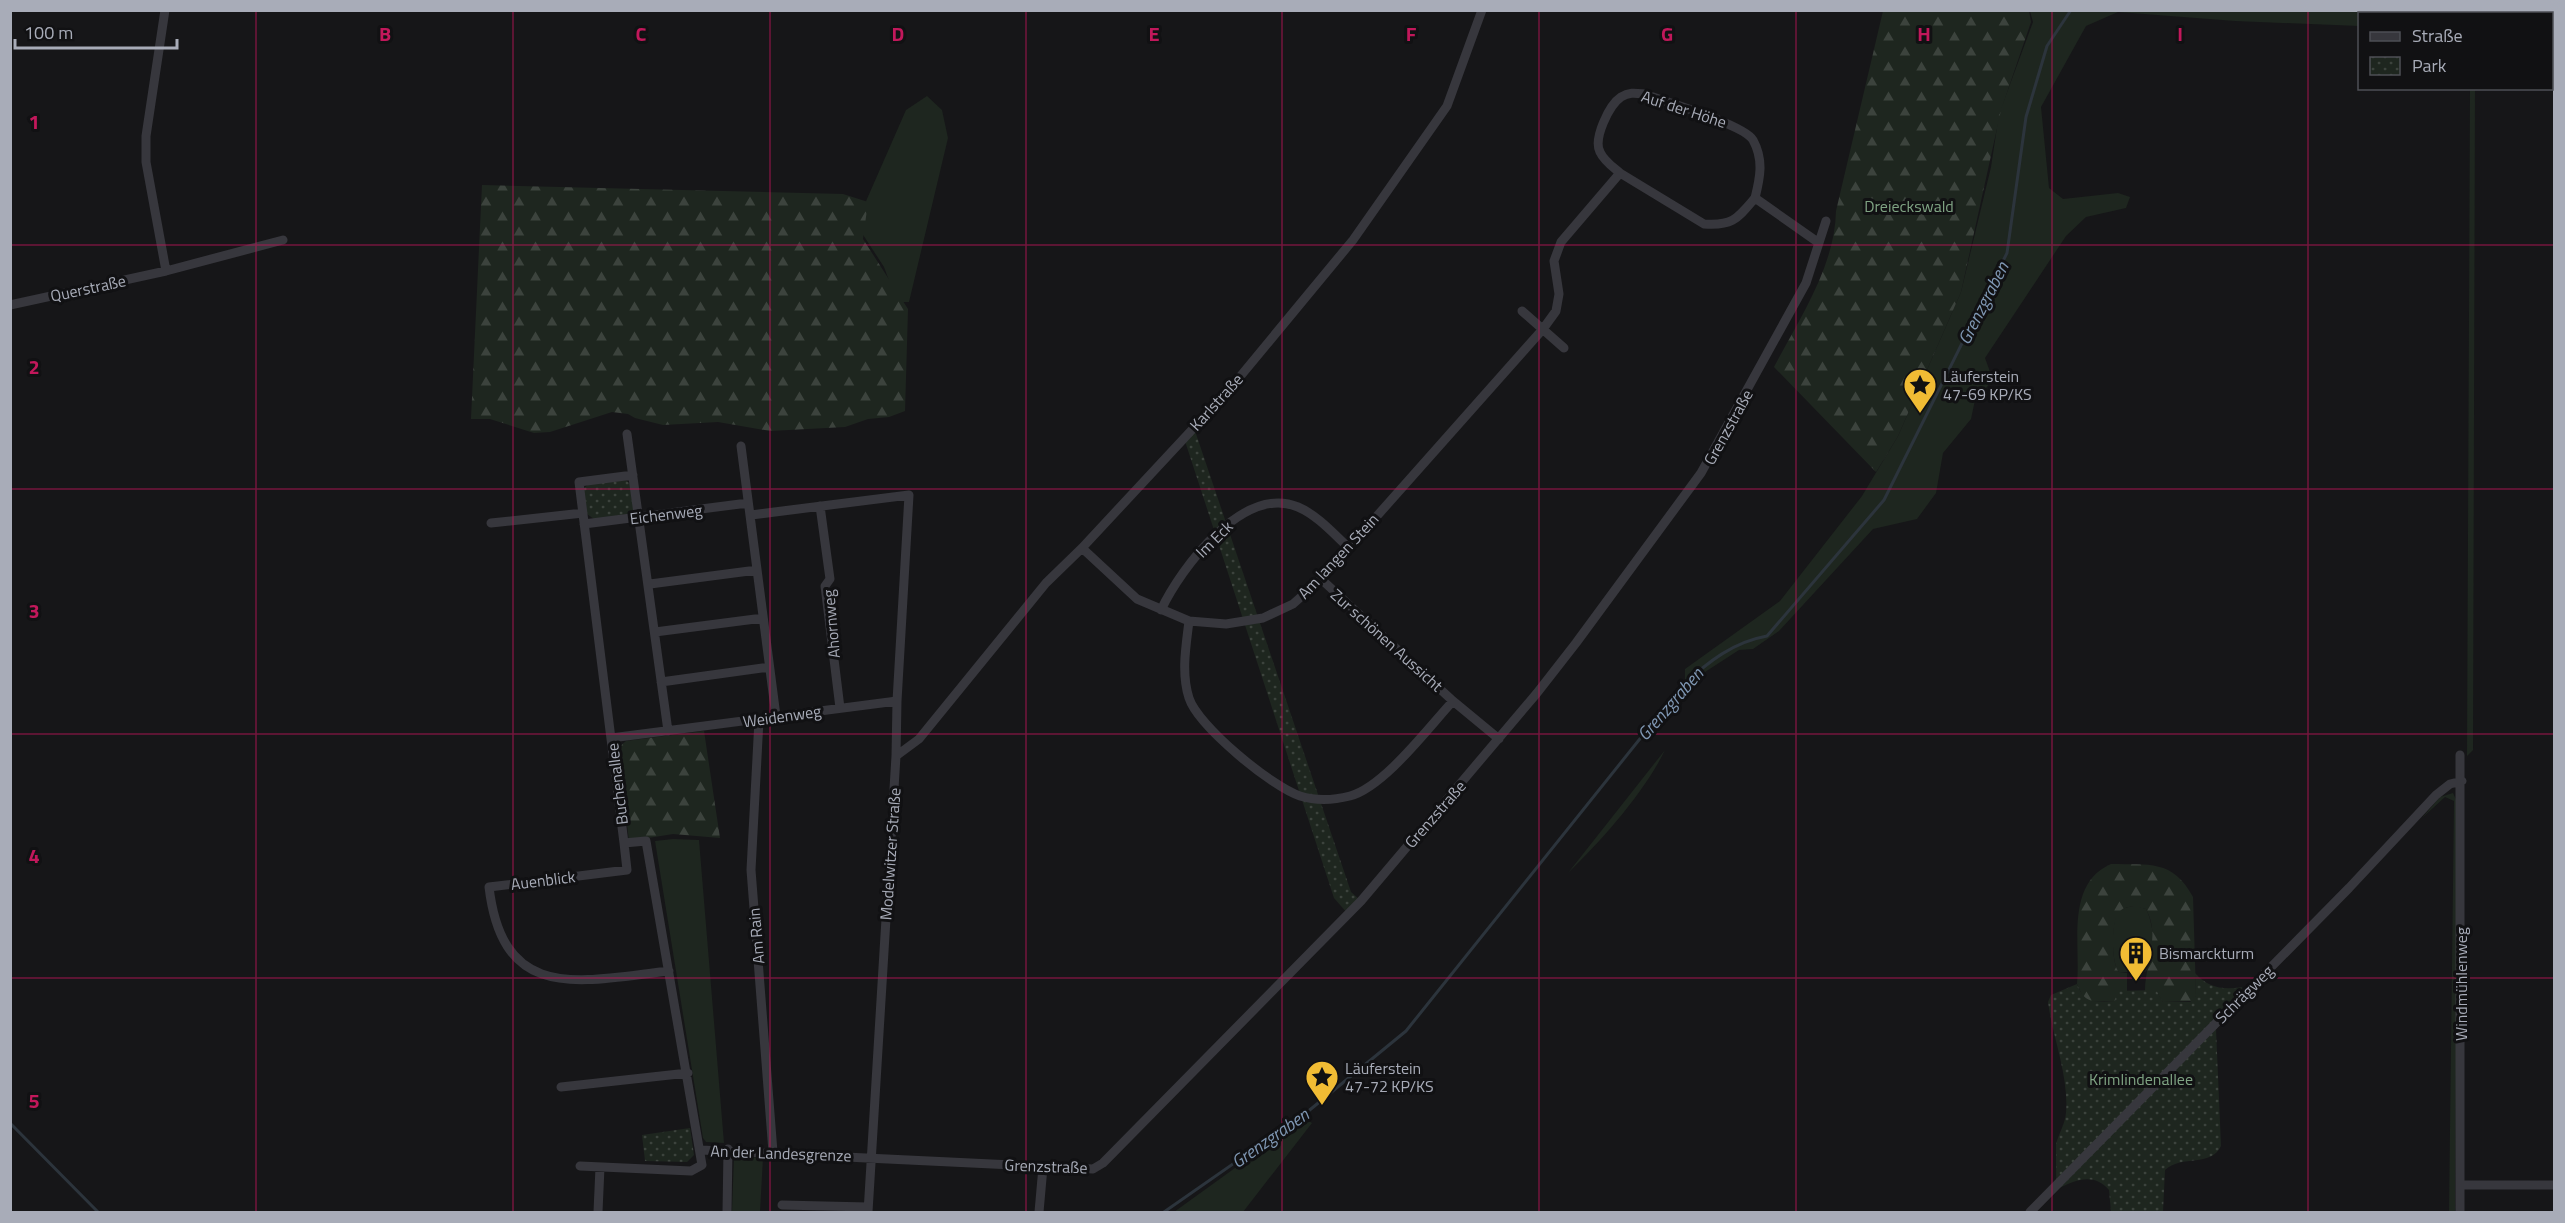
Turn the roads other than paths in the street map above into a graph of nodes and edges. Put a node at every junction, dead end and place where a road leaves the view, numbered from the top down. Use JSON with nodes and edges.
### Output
{"nodes":[{"id":1,"x":165,"y":10,"type":"edge"},
{"id":2,"x":1482,"y":10,"type":"edge"},
{"id":3,"x":1620,"y":173,"type":"junction"},
{"id":4,"x":1755,"y":198,"type":"junction"},
{"id":5,"x":1826,"y":221,"type":"dead end"},
{"id":6,"x":283,"y":240,"type":"dead end"},
{"id":7,"x":1819,"y":243,"type":"junction"},
{"id":8,"x":166,"y":271,"type":"junction"},
{"id":9,"x":10,"y":305,"type":"edge"},
{"id":10,"x":1522,"y":310,"type":"dead end"},
{"id":11,"x":1543,"y":329,"type":"junction"},
{"id":12,"x":1564,"y":348,"type":"dead end"},
{"id":13,"x":627,"y":434,"type":"dead end"},
{"id":14,"x":741,"y":446,"type":"dead end"},
{"id":15,"x":633,"y":476,"type":"junction"},
{"id":16,"x":748,"y":503,"type":"junction"},
{"id":17,"x":820,"y":506,"type":"junction"},
{"id":18,"x":583,"y":513,"type":"junction"},
{"id":19,"x":751,"y":515,"type":"junction"},
{"id":20,"x":639,"y":517,"type":"junction"},
{"id":21,"x":491,"y":523,"type":"dead end"},
{"id":22,"x":584,"y":524,"type":"junction"},
{"id":23,"x":1348,"y":547,"type":"junction"},
{"id":24,"x":1082,"y":548,"type":"junction"},
{"id":25,"x":757,"y":570,"type":"junction"},
{"id":26,"x":1321,"y":579,"type":"junction"},
{"id":27,"x":650,"y":584,"type":"junction"},
{"id":28,"x":1161,"y":610,"type":"junction"},
{"id":29,"x":763,"y":618,"type":"junction"},
{"id":30,"x":1189,"y":621,"type":"junction"},
{"id":31,"x":655,"y":632,"type":"junction"},
{"id":32,"x":769,"y":667,"type":"junction"},
{"id":33,"x":662,"y":682,"type":"junction"},
{"id":34,"x":897,"y":701,"type":"junction"},
{"id":35,"x":1453,"y":701,"type":"junction"},
{"id":36,"x":840,"y":708,"type":"junction"},
{"id":37,"x":776,"y":716,"type":"junction"},
{"id":38,"x":759,"y":720,"type":"junction"},
{"id":39,"x":668,"y":731,"type":"junction"},
{"id":40,"x":611,"y":738,"type":"junction"},
{"id":41,"x":1499,"y":739,"type":"junction"},
{"id":42,"x":2460,"y":755,"type":"dead end"},
{"id":43,"x":896,"y":756,"type":"junction"},
{"id":44,"x":2462,"y":781,"type":"junction"},
{"id":45,"x":624,"y":843,"type":"junction"},
{"id":46,"x":669,"y":971,"type":"junction"},
{"id":47,"x":688,"y":1073,"type":"junction"},
{"id":48,"x":561,"y":1087,"type":"dead end"},
{"id":49,"x":728,"y":1149,"type":"junction"},
{"id":50,"x":701,"y":1150,"type":"junction"},
{"id":51,"x":773,"y":1152,"type":"junction"},
{"id":52,"x":871,"y":1157,"type":"junction"},
{"id":53,"x":580,"y":1166,"type":"dead end"},
{"id":54,"x":600,"y":1167,"type":"junction"},
{"id":55,"x":1043,"y":1167,"type":"junction"},
{"id":56,"x":2461,"y":1185,"type":"junction"},
{"id":57,"x":2554,"y":1185,"type":"edge"},
{"id":58,"x":782,"y":1205,"type":"dead end"},
{"id":59,"x":868,"y":1210,"type":"edge"},
{"id":60,"x":598,"y":1212,"type":"edge"},
{"id":61,"x":727,"y":1212,"type":"edge"},
{"id":62,"x":1039,"y":1212,"type":"edge"},
{"id":63,"x":2030,"y":1212,"type":"edge"},
{"id":64,"x":2460,"y":1212,"type":"edge"}],
"edges":[{"from":1,"to":8,"type":"street"},
{"from":2,"to":24,"type":"street","name":"Karlstraße"},
{"from":3,"to":4,"type":"street","name":"Auf der Höhe"},
{"from":3,"to":4,"type":"street","name":"Auf der Höhe"},
{"from":3,"to":11,"type":"street","name":"Am langen Stein"},
{"from":4,"to":7,"type":"street"},
{"from":5,"to":7,"type":"street","name":"Grenzstraße"},
{"from":6,"to":8,"type":"street","name":"Querstraße"},
{"from":7,"to":41,"type":"street","name":"Grenzstraße"},
{"from":8,"to":9,"type":"street","name":"Querstraße"},
{"from":10,"to":11,"type":"street"},
{"from":11,"to":12,"type":"street"},
{"from":11,"to":23,"type":"street","name":"Am langen Stein"},
{"from":13,"to":15,"type":"street"},
{"from":14,"to":16,"type":"street"},
{"from":15,"to":18,"type":"street","name":"Buchenallee"},
{"from":15,"to":20,"type":"street"},
{"from":16,"to":19,"type":"street"},
{"from":16,"to":20,"type":"street","name":"Eichenweg"},
{"from":17,"to":19,"type":"street"},
{"from":17,"to":34,"type":"street","name":"Modelwitzer Straße"},
{"from":17,"to":36,"type":"street","name":"Ahornweg"},
{"from":18,"to":21,"type":"street"},
{"from":18,"to":22,"type":"street","name":"Buchenallee"},
{"from":19,"to":25,"type":"street"},
{"from":20,"to":22,"type":"street","name":"Eichenweg"},
{"from":20,"to":27,"type":"street"},
{"from":22,"to":40,"type":"street","name":"Buchenallee"},
{"from":23,"to":26,"type":"street","name":"Am langen Stein"},
{"from":23,"to":28,"type":"street","name":"Im Eck"},
{"from":24,"to":28,"type":"street","name":"Am langen Stein"},
{"from":24,"to":43,"type":"street","name":"Karlstraße"},
{"from":25,"to":27,"type":"street"},
{"from":25,"to":29,"type":"street"},
{"from":26,"to":30,"type":"street","name":"Am langen Stein"},
{"from":26,"to":35,"type":"street","name":"Zur schönen Aussicht"},
{"from":27,"to":31,"type":"street"},
{"from":28,"to":30,"type":"street","name":"Am langen Stein"},
{"from":29,"to":31,"type":"street"},
{"from":29,"to":32,"type":"street"},
{"from":30,"to":35,"type":"street","name":"Zur schönen Aussicht"},
{"from":31,"to":33,"type":"street"},
{"from":32,"to":33,"type":"street"},
{"from":32,"to":37,"type":"street"},
{"from":33,"to":39,"type":"street"},
{"from":34,"to":36,"type":"street","name":"Weidenweg"},
{"from":34,"to":43,"type":"street","name":"Modelwitzer Straße"},
{"from":35,"to":41,"type":"street","name":"Zur schönen Aussicht"},
{"from":36,"to":37,"type":"street","name":"Weidenweg"},
{"from":37,"to":38,"type":"street","name":"Weidenweg"},
{"from":38,"to":39,"type":"street","name":"Weidenweg"},
{"from":38,"to":51,"type":"street","name":"Am Rain"},
{"from":39,"to":40,"type":"street","name":"Weidenweg"},
{"from":40,"to":45,"type":"street","name":"Buchenallee"},
{"from":41,"to":55,"type":"street","name":"Grenzstraße"},
{"from":42,"to":44,"type":"street","name":"Windmühlenweg"},
{"from":43,"to":52,"type":"street","name":"Modelwitzer Straße"},
{"from":44,"to":56,"type":"street","name":"Windmühlenweg"},
{"from":44,"to":63,"type":"street","name":"Schrägweg"},
{"from":45,"to":46,"type":"street","name":"Buchenallee"},
{"from":45,"to":46,"type":"street","name":"Auenblick"},
{"from":46,"to":47,"type":"street","name":"Buchenallee"},
{"from":47,"to":48,"type":"street"},
{"from":47,"to":50,"type":"street","name":"Buchenallee"},
{"from":49,"to":50,"type":"street","name":"An der Landesgrenze"},
{"from":49,"to":51,"type":"street","name":"An der Landesgrenze"},
{"from":49,"to":61,"type":"street"},
{"from":50,"to":54,"type":"street","name":"An der Landesgrenze"},
{"from":51,"to":52,"type":"street","name":"An der Landesgrenze"},
{"from":52,"to":55,"type":"street","name":"Grenzstraße"},
{"from":52,"to":59,"type":"street","name":"Modelwitzer Straße"},
{"from":53,"to":54,"type":"street","name":"An der Landesgrenze"},
{"from":54,"to":60,"type":"street"},
{"from":55,"to":62,"type":"street"},
{"from":56,"to":57,"type":"street"},
{"from":56,"to":64,"type":"street","name":"Windmühlenweg"},
{"from":58,"to":59,"type":"street"}]}
